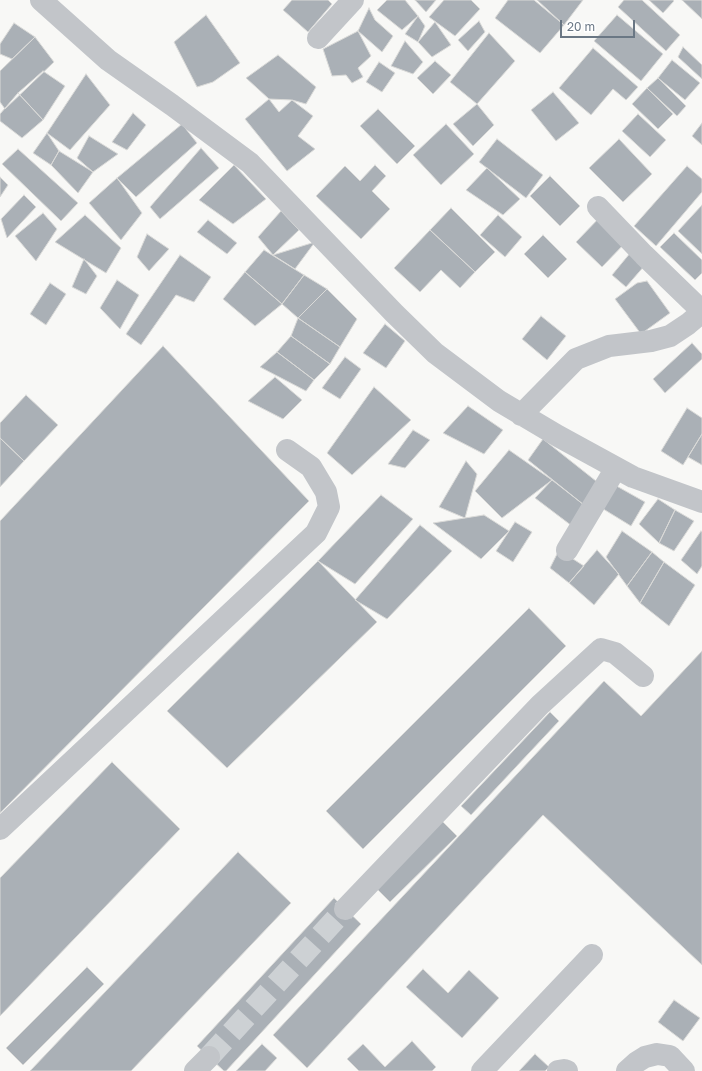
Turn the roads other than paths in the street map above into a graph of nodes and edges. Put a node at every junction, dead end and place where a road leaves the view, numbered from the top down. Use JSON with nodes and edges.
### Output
{"nodes":[{"id":1,"x":41,"y":0,"type":"edge"},
{"id":2,"x":353,"y":0,"type":"edge"},
{"id":3,"x":318,"y":38,"type":"dead end"},
{"id":4,"x":598,"y":208,"type":"dead end"},
{"id":5,"x":702,"y":312,"type":"edge"},
{"id":6,"x":521,"y":415,"type":"junction"},
{"id":7,"x":287,"y":450,"type":"dead end"},
{"id":8,"x":616,"y":468,"type":"junction"},
{"id":9,"x":702,"y":502,"type":"edge"},
{"id":10,"x":567,"y":550,"type":"dead end"},
{"id":11,"x":643,"y":676,"type":"dead end"},
{"id":12,"x":0,"y":829,"type":"edge"},
{"id":13,"x":345,"y":910,"type":"tunnel mouth"},
{"id":14,"x":592,"y":954,"type":"dead end"},
{"id":15,"x":482,"y":1071,"type":"edge"},
{"id":16,"x":558,"y":1071,"type":"edge"},
{"id":17,"x":567,"y":1071,"type":"edge"},
{"id":18,"x":627,"y":1071,"type":"edge"},
{"id":19,"x":684,"y":1071,"type":"edge"}],
"edges":[{"from":1,"to":6,"type":"street"},
{"from":2,"to":3,"type":"street"},
{"from":4,"to":5,"type":"street"},
{"from":5,"to":6,"type":"street"},
{"from":6,"to":8,"type":"street"},
{"from":7,"to":12,"type":"street"},
{"from":8,"to":9,"type":"street"},
{"from":8,"to":10,"type":"street"},
{"from":11,"to":13,"type":"street"},
{"from":14,"to":15,"type":"street"},
{"from":16,"to":17,"type":"street"},
{"from":18,"to":19,"type":"street"}]}
